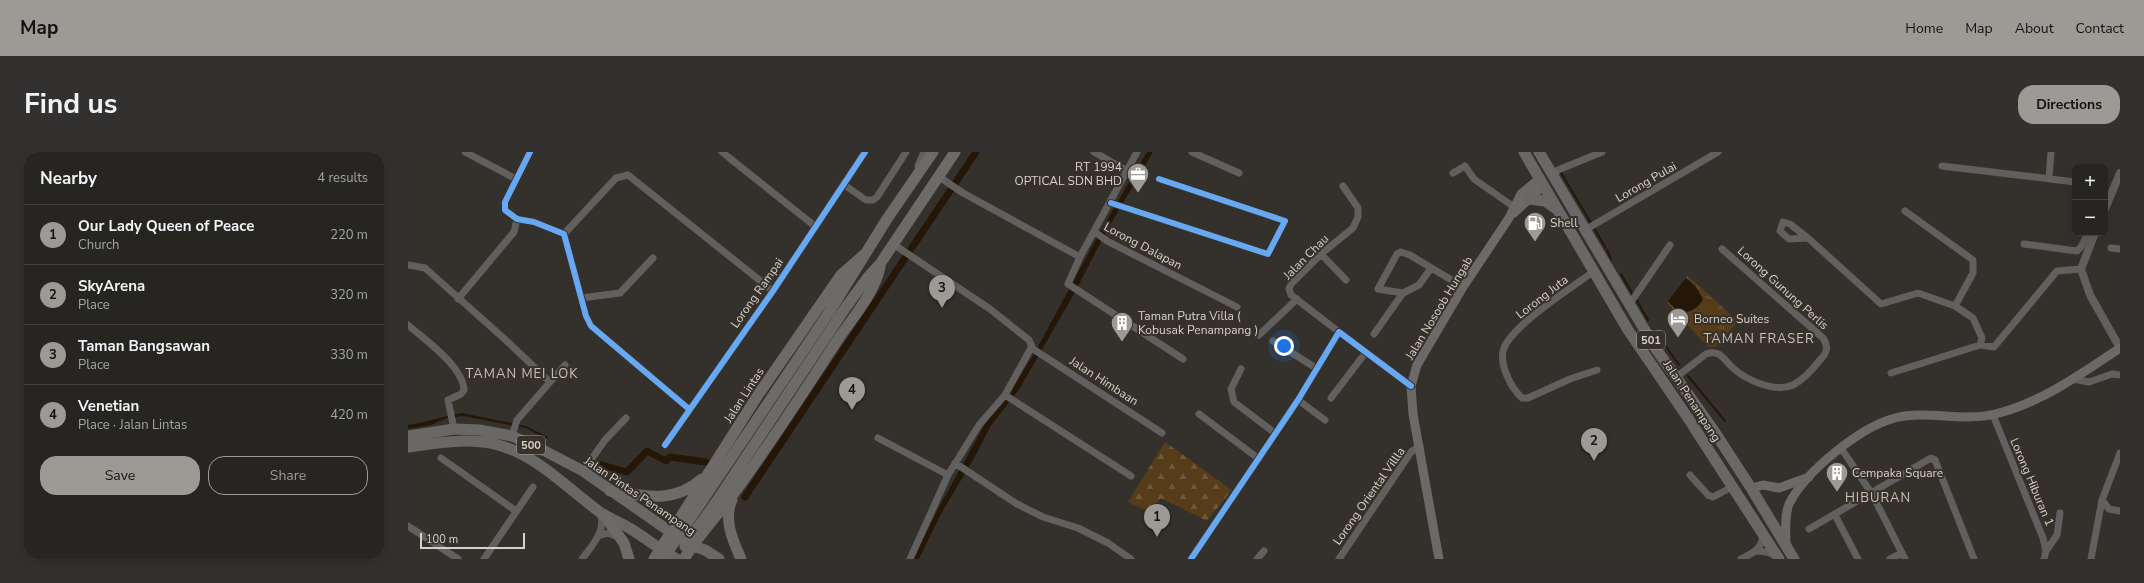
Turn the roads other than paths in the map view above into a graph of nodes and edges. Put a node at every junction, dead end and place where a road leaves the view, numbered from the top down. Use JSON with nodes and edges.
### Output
{"nodes":[{"id":1,"x":465,"y":152,"type":"edge"},
{"id":2,"x":530,"y":152,"type":"edge"},
{"id":3,"x":722,"y":152,"type":"edge"},
{"id":4,"x":865,"y":152,"type":"edge"},
{"id":5,"x":906,"y":152,"type":"edge"},
{"id":6,"x":924,"y":152,"type":"edge"},
{"id":7,"x":933,"y":152,"type":"edge"},
{"id":8,"x":955,"y":152,"type":"edge"},
{"id":9,"x":1094,"y":152,"type":"edge"},
{"id":10,"x":1137,"y":152,"type":"edge"},
{"id":11,"x":1192,"y":152,"type":"edge"},
{"id":12,"x":1524,"y":152,"type":"edge"},
{"id":13,"x":1602,"y":152,"type":"edge"},
{"id":14,"x":1718,"y":152,"type":"edge"},
{"id":15,"x":2051,"y":152,"type":"edge"},
{"id":16,"x":1540,"y":154,"type":"edge"},
{"id":17,"x":1942,"y":166,"type":"dead end"},
{"id":18,"x":1127,"y":171,"type":"junction"},
{"id":19,"x":1239,"y":173,"type":"dead end"},
{"id":20,"x":1453,"y":173,"type":"dead end"},
{"id":21,"x":2120,"y":173,"type":"edge"},
{"id":22,"x":2049,"y":178,"type":"junction"},
{"id":23,"x":516,"y":179,"type":"junction"},
{"id":24,"x":942,"y":179,"type":"junction"},
{"id":25,"x":1158,"y":179,"type":"dead end"},
{"id":26,"x":1545,"y":180,"type":"junction"},
{"id":27,"x":2072,"y":182,"type":"edge"},
{"id":28,"x":844,"y":184,"type":"junction"},
{"id":29,"x":1343,"y":186,"type":"dead end"},
{"id":30,"x":1529,"y":199,"type":"junction"},
{"id":31,"x":2108,"y":202,"type":"edge"},
{"id":32,"x":1112,"y":203,"type":"junction"},
{"id":33,"x":896,"y":207,"type":"junction"},
{"id":34,"x":1514,"y":207,"type":"junction"},
{"id":35,"x":1558,"y":211,"type":"junction"},
{"id":36,"x":1905,"y":211,"type":"dead end"},
{"id":37,"x":1509,"y":218,"type":"junction"},
{"id":38,"x":517,"y":219,"type":"junction"},
{"id":39,"x":816,"y":227,"type":"junction"},
{"id":40,"x":1585,"y":230,"type":"junction"},
{"id":41,"x":1095,"y":232,"type":"junction"},
{"id":42,"x":564,"y":234,"type":"junction"},
{"id":43,"x":2087,"y":236,"type":"edge"},
{"id":44,"x":2094,"y":236,"type":"edge"},
{"id":45,"x":1808,"y":238,"type":"dead end"},
{"id":46,"x":2024,"y":244,"type":"dead end"},
{"id":47,"x":1670,"y":245,"type":"dead end"},
{"id":48,"x":898,"y":247,"type":"junction"},
{"id":49,"x":2111,"y":248,"type":"dead end"},
{"id":50,"x":2120,"y":248,"type":"edge"},
{"id":51,"x":1722,"y":249,"type":"dead end"},
{"id":52,"x":866,"y":253,"type":"junction"},
{"id":53,"x":1321,"y":254,"type":"junction"},
{"id":54,"x":653,"y":258,"type":"dead end"},
{"id":55,"x":1080,"y":258,"type":"junction"},
{"id":56,"x":880,"y":264,"type":"junction"},
{"id":57,"x":408,"y":265,"type":"edge"},
{"id":58,"x":1431,"y":268,"type":"junction"},
{"id":59,"x":2081,"y":269,"type":"junction"},
{"id":60,"x":1593,"y":272,"type":"junction"},
{"id":61,"x":1346,"y":280,"type":"dead end"},
{"id":62,"x":1463,"y":287,"type":"junction"},
{"id":63,"x":773,"y":291,"type":"junction"},
{"id":64,"x":1403,"y":293,"type":"junction"},
{"id":65,"x":458,"y":298,"type":"junction"},
{"id":66,"x":581,"y":298,"type":"junction"},
{"id":67,"x":1297,"y":299,"type":"junction"},
{"id":68,"x":1629,"y":305,"type":"junction"},
{"id":69,"x":1955,"y":306,"type":"junction"},
{"id":70,"x":1237,"y":307,"type":"dead end"},
{"id":71,"x":408,"y":325,"type":"edge"},
{"id":72,"x":1339,"y":332,"type":"junction"},
{"id":73,"x":1374,"y":334,"type":"dead end"},
{"id":74,"x":1259,"y":335,"type":"dead end"},
{"id":75,"x":1273,"y":341,"type":"dead end"},
{"id":76,"x":1980,"y":345,"type":"junction"},
{"id":77,"x":1032,"y":348,"type":"junction"},
{"id":78,"x":2120,"y":348,"type":"edge"},
{"id":79,"x":1366,"y":352,"type":"junction"},
{"id":80,"x":1183,"y":360,"type":"dead end"},
{"id":81,"x":566,"y":365,"type":"dead end"},
{"id":82,"x":1316,"y":368,"type":"junction"},
{"id":83,"x":1241,"y":370,"type":"dead end"},
{"id":84,"x":1597,"y":370,"type":"dead end"},
{"id":85,"x":1891,"y":373,"type":"dead end"},
{"id":86,"x":2120,"y":375,"type":"edge"},
{"id":87,"x":1675,"y":378,"type":"junction"},
{"id":88,"x":2073,"y":379,"type":"junction"},
{"id":89,"x":549,"y":382,"type":"junction"},
{"id":90,"x":1411,"y":386,"type":"junction"},
{"id":91,"x":1005,"y":395,"type":"junction"},
{"id":92,"x":1331,"y":398,"type":"dead end"},
{"id":93,"x":1298,"y":400,"type":"junction"},
{"id":94,"x":689,"y":409,"type":"junction"},
{"id":95,"x":1199,"y":414,"type":"dead end"},
{"id":96,"x":1994,"y":415,"type":"junction"},
{"id":97,"x":626,"y":418,"type":"dead end"},
{"id":98,"x":1324,"y":420,"type":"dead end"},
{"id":99,"x":454,"y":428,"type":"junction"},
{"id":100,"x":1162,"y":433,"type":"dead end"},
{"id":101,"x":1276,"y":434,"type":"junction"},
{"id":102,"x":408,"y":436,"type":"edge"},
{"id":103,"x":512,"y":436,"type":"junction"},
{"id":104,"x":878,"y":438,"type":"dead end"},
{"id":105,"x":665,"y":446,"type":"dead end"},
{"id":106,"x":1420,"y":446,"type":"junction"},
{"id":107,"x":408,"y":447,"type":"edge"},
{"id":108,"x":1841,"y":448,"type":"junction"},
{"id":109,"x":2120,"y":453,"type":"edge"},
{"id":110,"x":441,"y":458,"type":"dead end"},
{"id":111,"x":1259,"y":459,"type":"junction"},
{"id":112,"x":958,"y":465,"type":"junction"},
{"id":113,"x":583,"y":471,"type":"junction"},
{"id":114,"x":706,"y":475,"type":"junction"},
{"id":115,"x":948,"y":475,"type":"junction"},
{"id":116,"x":1690,"y":475,"type":"dead end"},
{"id":117,"x":1131,"y":476,"type":"dead end"},
{"id":118,"x":1809,"y":477,"type":"junction"},
{"id":119,"x":533,"y":487,"type":"dead end"},
{"id":120,"x":1732,"y":487,"type":"junction"},
{"id":121,"x":737,"y":488,"type":"junction"},
{"id":122,"x":1751,"y":488,"type":"junction"},
{"id":123,"x":1779,"y":488,"type":"junction"},
{"id":124,"x":610,"y":490,"type":"junction"},
{"id":125,"x":1872,"y":494,"type":"junction"},
{"id":126,"x":694,"y":499,"type":"junction"},
{"id":127,"x":2102,"y":500,"type":"junction"},
{"id":128,"x":1742,"y":502,"type":"junction"},
{"id":129,"x":1790,"y":504,"type":"junction"},
{"id":130,"x":516,"y":511,"type":"junction"},
{"id":131,"x":2120,"y":511,"type":"edge"},
{"id":132,"x":600,"y":512,"type":"junction"},
{"id":133,"x":2060,"y":513,"type":"dead end"},
{"id":134,"x":718,"y":515,"type":"junction"},
{"id":135,"x":1835,"y":515,"type":"junction"},
{"id":136,"x":408,"y":526,"type":"edge"},
{"id":137,"x":1809,"y":530,"type":"dead end"},
{"id":138,"x":1763,"y":534,"type":"junction"},
{"id":139,"x":598,"y":536,"type":"junction"},
{"id":140,"x":673,"y":537,"type":"junction"},
{"id":141,"x":624,"y":543,"type":"junction"},
{"id":142,"x":688,"y":546,"type":"junction"},
{"id":143,"x":1786,"y":546,"type":"junction"},
{"id":144,"x":1264,"y":551,"type":"dead end"},
{"id":145,"x":1756,"y":551,"type":"junction"},
{"id":146,"x":2046,"y":551,"type":"junction"},
{"id":147,"x":659,"y":556,"type":"edge"},
{"id":148,"x":1903,"y":556,"type":"edge"},
{"id":149,"x":912,"y":558,"type":"edge"},
{"id":150,"x":1778,"y":558,"type":"edge"},
{"id":151,"x":458,"y":559,"type":"edge"},
{"id":152,"x":484,"y":559,"type":"edge"},
{"id":153,"x":582,"y":559,"type":"edge"},
{"id":154,"x":629,"y":559,"type":"edge"},
{"id":155,"x":677,"y":559,"type":"edge"},
{"id":156,"x":684,"y":559,"type":"edge"},
{"id":157,"x":719,"y":559,"type":"edge"},
{"id":158,"x":741,"y":559,"type":"edge"},
{"id":159,"x":1131,"y":559,"type":"edge"},
{"id":160,"x":1191,"y":559,"type":"edge"},
{"id":161,"x":1257,"y":559,"type":"edge"},
{"id":162,"x":1339,"y":559,"type":"edge"},
{"id":163,"x":1438,"y":559,"type":"edge"},
{"id":164,"x":1741,"y":559,"type":"edge"},
{"id":165,"x":1794,"y":559,"type":"edge"},
{"id":166,"x":1858,"y":559,"type":"edge"},
{"id":167,"x":1890,"y":559,"type":"edge"},
{"id":168,"x":1974,"y":559,"type":"edge"},
{"id":169,"x":2044,"y":559,"type":"edge"},
{"id":170,"x":2091,"y":559,"type":"edge"}],
"edges":[{"from":1,"to":23,"type":"street"},
{"from":2,"to":23,"type":"street"},
{"from":3,"to":39,"type":"street"},
{"from":4,"to":28,"type":"street","name":"Lorong Rampai"},
{"from":5,"to":28,"type":"street"},
{"from":6,"to":33,"type":"street"},
{"from":7,"to":33,"type":"highway","name":"Jalan Lintas"},
{"from":8,"to":24,"type":"highway"},
{"from":9,"to":18,"type":"street"},
{"from":10,"to":18,"type":"street"},
{"from":11,"to":19,"type":"street"},
{"from":12,"to":26,"type":"main road","name":"Jalan Penampang","number":"501"},
{"from":13,"to":26,"type":"street"},
{"from":14,"to":40,"type":"street","name":"Lorong Pulai"},
{"from":15,"to":22,"type":"street"},
{"from":16,"to":26,"type":"main road","name":"Jalan Penampang","number":"501"},
{"from":17,"to":22,"type":"street"},
{"from":18,"to":32,"type":"street"},
{"from":20,"to":34,"type":"street"},
{"from":21,"to":31,"type":"street"},
{"from":22,"to":27,"type":"street"},
{"from":23,"to":38,"type":"street"},
{"from":24,"to":48,"type":"highway"},
{"from":24,"to":55,"type":"street"},
{"from":25,"to":32,"type":"street"},
{"from":26,"to":30,"type":"main road","name":"Jalan Nosoob Hungab"},
{"from":26,"to":34,"type":"main road","name":"Jalan Nosoob Hungab"},
{"from":26,"to":35,"type":"main road","name":"Jalan Penampang","number":"501"},
{"from":26,"to":40,"type":"main road","name":"Jalan Penampang","number":"501"},
{"from":28,"to":39,"type":"street","name":"Lorong Rampai"},
{"from":29,"to":53,"type":"street","name":"Jalan Chau"},
{"from":30,"to":35,"type":"main road"},
{"from":30,"to":37,"type":"main road","name":"Jalan Nosoob Hungab"},
{"from":32,"to":41,"type":"street"},
{"from":33,"to":52,"type":"highway","name":"Jalan Lintas"},
{"from":34,"to":37,"type":"main road","name":"Jalan Nosoob Hungab"},
{"from":35,"to":60,"type":"main road","name":"Jalan Penampang","number":"501"},
{"from":36,"to":69,"type":"street"},
{"from":37,"to":62,"type":"main road","name":"Jalan Nosoob Hungab"},
{"from":38,"to":42,"type":"street"},
{"from":38,"to":65,"type":"street"},
{"from":39,"to":63,"type":"street","name":"Lorong Rampai"},
{"from":40,"to":68,"type":"main road","name":"Jalan Penampang","number":"501"},
{"from":41,"to":55,"type":"street","name":"Lorong Dalapan"},
{"from":41,"to":70,"type":"street","name":"Lorong Dalapan"},
{"from":42,"to":63,"type":"street"},
{"from":42,"to":66,"type":"street"},
{"from":43,"to":46,"type":"street"},
{"from":44,"to":59,"type":"street"},
{"from":45,"to":69,"type":"street"},
{"from":47,"to":68,"type":"street"},
{"from":48,"to":56,"type":"highway"},
{"from":48,"to":77,"type":"street","name":"Jalan Himbaan"},
{"from":49,"to":50,"type":"street"},
{"from":51,"to":87,"type":"street","name":"Lorong Gunung Perlis"},
{"from":52,"to":114,"type":"highway","name":"Jalan Lintas"},
{"from":52,"to":140,"type":"highway","name":"Jalan Lintas","bridge":true},
{"from":53,"to":61,"type":"street"},
{"from":53,"to":67,"type":"street","name":"Jalan Chau"},
{"from":54,"to":66,"type":"street"},
{"from":55,"to":80,"type":"street","name":"Lorong Dalapan"},
{"from":56,"to":121,"type":"highway"},
{"from":56,"to":142,"type":"highway","bridge":true},
{"from":57,"to":65,"type":"street"},
{"from":58,"to":62,"type":"street"},
{"from":58,"to":64,"type":"street"},
{"from":58,"to":64,"type":"street"},
{"from":59,"to":76,"type":"street"},
{"from":59,"to":78,"type":"street"},
{"from":60,"to":84,"type":"street","name":"Lorong Juta"},
{"from":60,"to":120,"type":"main road","name":"Jalan Penampang","number":"501"},
{"from":62,"to":90,"type":"main road","name":"Jalan Nosoob Hungab"},
{"from":63,"to":94,"type":"street","name":"Lorong Rampai"},
{"from":64,"to":73,"type":"street"},
{"from":65,"to":89,"type":"street"},
{"from":66,"to":94,"type":"street"},
{"from":67,"to":72,"type":"street","name":"Jalan Chau"},
{"from":67,"to":74,"type":"street"},
{"from":68,"to":87,"type":"main road","name":"Jalan Penampang","number":"501"},
{"from":69,"to":76,"type":"street"},
{"from":71,"to":99,"type":"street"},
{"from":72,"to":79,"type":"street","name":"Jalan Chau"},
{"from":72,"to":82,"type":"street"},
{"from":75,"to":82,"type":"street"},
{"from":76,"to":85,"type":"street"},
{"from":77,"to":91,"type":"street"},
{"from":77,"to":100,"type":"street","name":"Jalan Himbaan"},
{"from":78,"to":88,"type":"main road"},
{"from":79,"to":90,"type":"street","name":"Jalan Chau"},
{"from":79,"to":92,"type":"street"},
{"from":81,"to":89,"type":"street"},
{"from":82,"to":93,"type":"street"},
{"from":83,"to":101,"type":"street"},
{"from":86,"to":88,"type":"street"},
{"from":87,"to":122,"type":"main road","name":"Jalan Penampang","number":"501"},
{"from":88,"to":96,"type":"main road"},
{"from":89,"to":103,"type":"street"},
{"from":90,"to":106,"type":"main road","name":"Jalan Nosoob Hungab"},
{"from":91,"to":112,"type":"street"},
{"from":91,"to":117,"type":"street"},
{"from":93,"to":98,"type":"street"},
{"from":93,"to":101,"type":"street"},
{"from":94,"to":105,"type":"street","name":"Lorong Rampai"},
{"from":95,"to":111,"type":"street"},
{"from":96,"to":108,"type":"main road"},
{"from":96,"to":146,"type":"street","name":"Lorong Hiburan 1"},
{"from":97,"to":113,"type":"street"},
{"from":99,"to":102,"type":"main road","name":"Jalan Pintas Penampang","number":"500"},
{"from":99,"to":103,"type":"main road","name":"Jalan Pintas Penampang","number":"500"},
{"from":101,"to":111,"type":"street"},
{"from":103,"to":113,"type":"main road","name":"Jalan Pintas Penampang","number":"500"},
{"from":104,"to":115,"type":"street"},
{"from":106,"to":162,"type":"street","name":"Lorong Oriental Villla"},
{"from":106,"to":163,"type":"main road","name":"Jalan Nosoob Hungab"},
{"from":107,"to":132,"type":"main road","number":"500"},
{"from":108,"to":118,"type":"main road"},
{"from":108,"to":125,"type":"street"},
{"from":109,"to":127,"type":"street"},
{"from":110,"to":130,"type":"street"},
{"from":111,"to":160,"type":"street"},
{"from":112,"to":115,"type":"street"},
{"from":112,"to":159,"type":"street"},
{"from":113,"to":124,"type":"main road","name":"Jalan Pintas Penampang","number":"500"},
{"from":114,"to":124,"type":"highway"},
{"from":114,"to":126,"type":"highway","name":"Jalan Lintas"},
{"from":115,"to":149,"type":"street"},
{"from":116,"to":120,"type":"street"},
{"from":118,"to":123,"type":"main road"},
{"from":118,"to":129,"type":"main road"},
{"from":119,"to":130,"type":"street"},
{"from":120,"to":128,"type":"main road","name":"Jalan Penampang","number":"501"},
{"from":121,"to":134,"type":"highway"},
{"from":121,"to":158,"type":"highway"},
{"from":122,"to":123,"type":"main road"},
{"from":122,"to":128,"type":"main road"},
{"from":122,"to":143,"type":"main road","name":"Jalan Penampang","number":"501"},
{"from":123,"to":129,"type":"main road"},
{"from":124,"to":140,"type":"main road","name":"Jalan Pintas Penampang","number":"500"},
{"from":125,"to":135,"type":"street"},
{"from":125,"to":148,"type":"street"},
{"from":125,"to":168,"type":"street"},
{"from":126,"to":134,"type":"highway"},
{"from":126,"to":140,"type":"highway","name":"Jalan Lintas"},
{"from":127,"to":131,"type":"street"},
{"from":127,"to":170,"type":"street"},
{"from":128,"to":138,"type":"main road","name":"Jalan Penampang","number":"501"},
{"from":129,"to":143,"type":"main road"},
{"from":130,"to":152,"type":"street"},
{"from":132,"to":139,"type":"street"},
{"from":132,"to":141,"type":"highway"},
{"from":132,"to":147,"type":"main road","number":"500"},
{"from":133,"to":146,"type":"street"},
{"from":134,"to":142,"type":"highway"},
{"from":135,"to":137,"type":"street"},
{"from":135,"to":166,"type":"street"},
{"from":136,"to":151,"type":"street"},
{"from":138,"to":145,"type":"street"},
{"from":138,"to":150,"type":"main road","name":"Jalan Penampang","number":"501"},
{"from":139,"to":141,"type":"street"},
{"from":139,"to":153,"type":"street"},
{"from":140,"to":142,"type":"main road","name":"Jalan Pintas Penampang","number":"500"},
{"from":140,"to":147,"type":"highway","bridge":true},
{"from":141,"to":154,"type":"highway"},
{"from":142,"to":155,"type":"highway"},
{"from":142,"to":156,"type":"highway"},
{"from":142,"to":157,"type":"main road","name":"Jalan Pintas Penampang","number":"500"},
{"from":143,"to":165,"type":"main road","name":"Jalan Penampang","number":"501"},
{"from":144,"to":161,"type":"street"},
{"from":145,"to":150,"type":"street"},
{"from":145,"to":164,"type":"street"},
{"from":146,"to":169,"type":"street","name":"Lorong Hiburan 1"},
{"from":147,"to":155,"type":"main road","number":"500"},
{"from":148,"to":167,"type":"street"}]}
